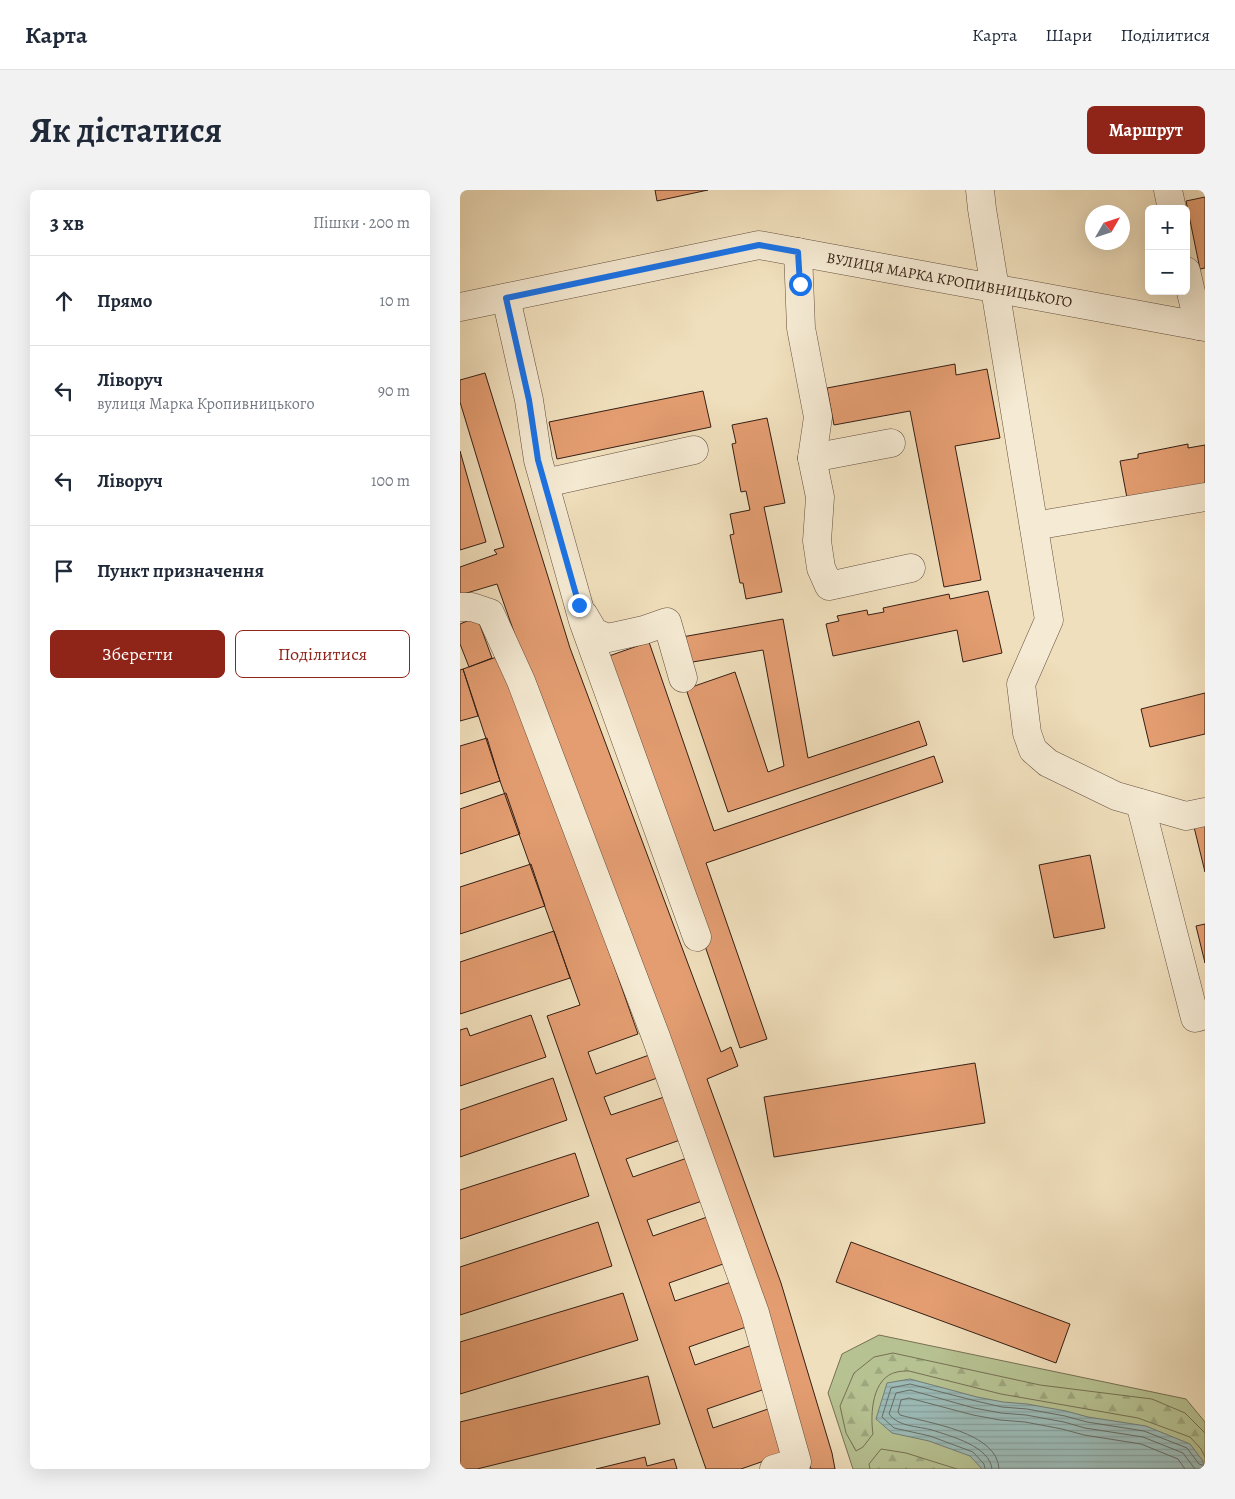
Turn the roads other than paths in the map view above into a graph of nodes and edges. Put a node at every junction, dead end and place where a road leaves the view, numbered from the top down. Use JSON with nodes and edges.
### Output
{"nodes":[{"id":1,"x":980,"y":190,"type":"edge"},
{"id":2,"x":1168,"y":190,"type":"edge"},
{"id":3,"x":1171,"y":205,"type":"edge"},
{"id":4,"x":798,"y":252,"type":"junction"},
{"id":5,"x":1190,"y":285,"type":"edge"},
{"id":6,"x":995,"y":288,"type":"junction"},
{"id":7,"x":506,"y":298,"type":"junction"},
{"id":8,"x":460,"y":307,"type":"edge"},
{"id":9,"x":1202,"y":327,"type":"edge"},
{"id":10,"x":890,"y":443,"type":"dead end"},
{"id":11,"x":694,"y":450,"type":"dead end"},
{"id":12,"x":812,"y":458,"type":"junction"},
{"id":13,"x":545,"y":483,"type":"junction"},
{"id":14,"x":1205,"y":497,"type":"edge"},
{"id":15,"x":1034,"y":526,"type":"junction"},
{"id":16,"x":912,"y":568,"type":"dead end"},
{"id":17,"x":579,"y":605,"type":"junction"},
{"id":18,"x":460,"y":608,"type":"edge"},
{"id":19,"x":683,"y":678,"type":"dead end"},
{"id":20,"x":1140,"y":802,"type":"junction"},
{"id":21,"x":1205,"y":812,"type":"edge"},
{"id":22,"x":697,"y":937,"type":"dead end"},
{"id":23,"x":1205,"y":1015,"type":"edge"},
{"id":24,"x":774,"y":1469,"type":"edge"}],
"edges":[{"from":1,"to":6,"type":"street"},
{"from":2,"to":3,"type":"street"},
{"from":4,"to":6,"type":"street","name":"ВУЛИЦЯ МАРКА КРОПИВНИЦЬКОГО"},
{"from":4,"to":7,"type":"street","name":"ВУЛИЦЯ МАРКА КРОПИВНИЦЬКОГО"},
{"from":4,"to":12,"type":"street"},
{"from":5,"to":9,"type":"street"},
{"from":6,"to":9,"type":"street","name":"ВУЛИЦЯ МАРКА КРОПИВНИЦЬКОГО"},
{"from":6,"to":15,"type":"street"},
{"from":7,"to":8,"type":"street","name":"ВУЛИЦЯ МАРКА КРОПИВНИЦЬКОГО"},
{"from":7,"to":13,"type":"street"},
{"from":10,"to":12,"type":"street"},
{"from":11,"to":13,"type":"street"},
{"from":12,"to":16,"type":"street"},
{"from":13,"to":17,"type":"street"},
{"from":14,"to":15,"type":"street"},
{"from":15,"to":20,"type":"street"},
{"from":17,"to":19,"type":"street"},
{"from":17,"to":22,"type":"street"},
{"from":18,"to":24,"type":"street"},
{"from":20,"to":21,"type":"street"},
{"from":20,"to":23,"type":"street"}]}
